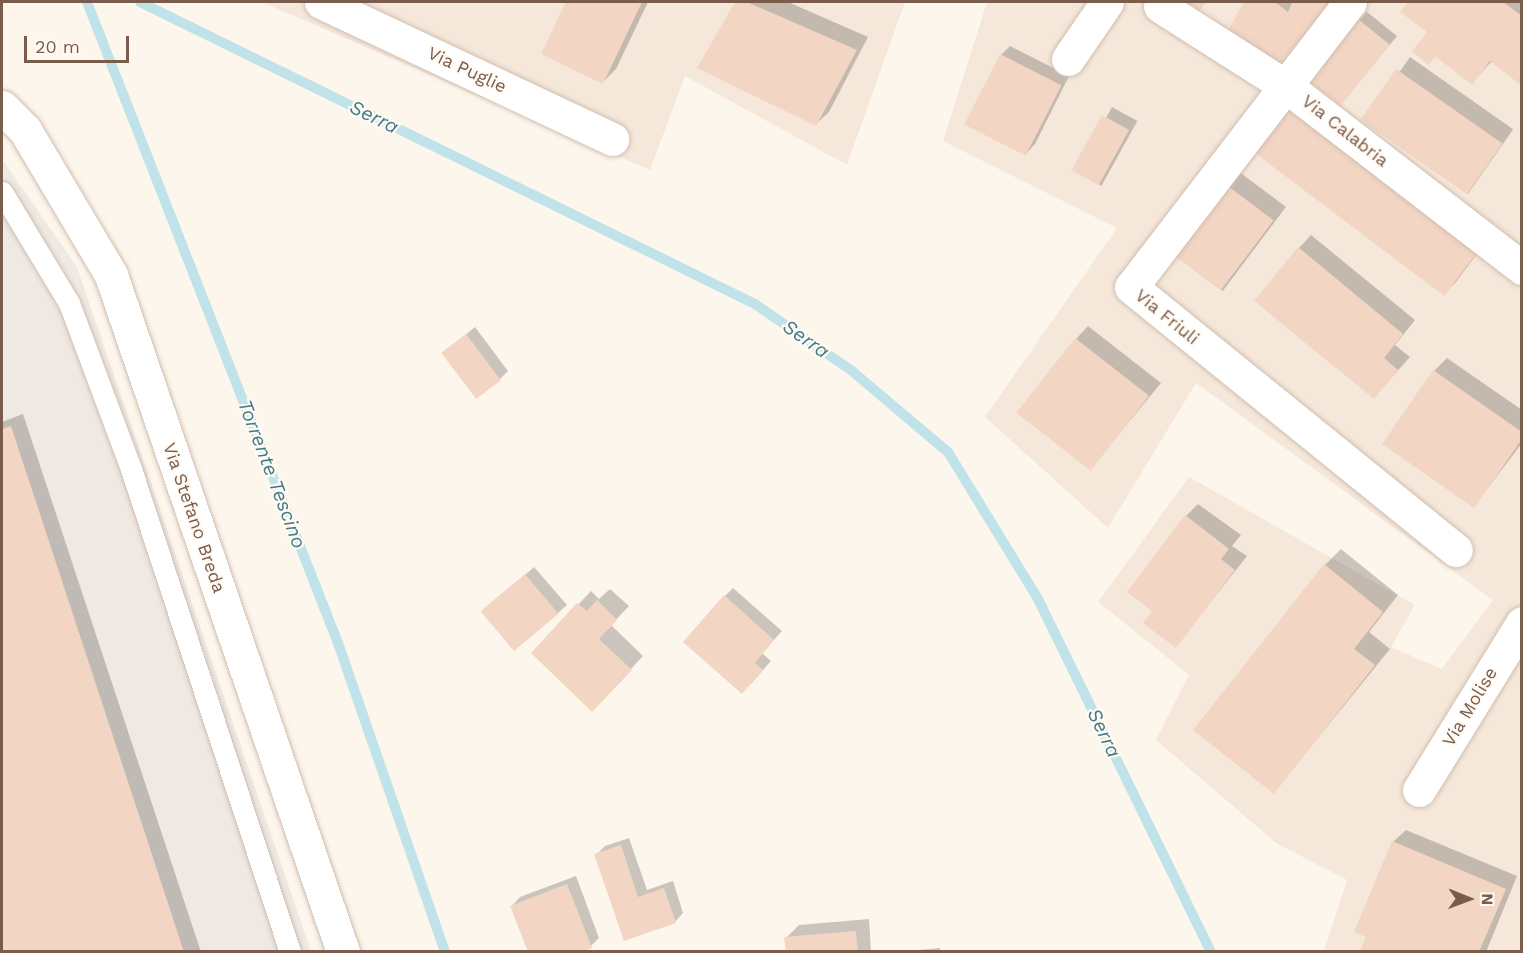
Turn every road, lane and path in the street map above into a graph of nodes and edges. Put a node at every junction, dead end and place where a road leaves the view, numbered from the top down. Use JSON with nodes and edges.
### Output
{"nodes":[{"id":1,"x":321,"y":2,"type":"edge"},
{"id":2,"x":1107,"y":2,"type":"edge"},
{"id":3,"x":1350,"y":2,"type":"edge"},
{"id":4,"x":1160,"y":6,"type":"dead end"},
{"id":5,"x":1068,"y":59,"type":"dead end"},
{"id":6,"x":1287,"y":87,"type":"junction"},
{"id":7,"x":2,"y":107,"type":"edge"},
{"id":8,"x":612,"y":139,"type":"dead end"},
{"id":9,"x":2,"y":192,"type":"edge"},
{"id":10,"x":1521,"y":268,"type":"edge"},
{"id":11,"x":1456,"y":550,"type":"dead end"},
{"id":12,"x":1521,"y":623,"type":"edge"},
{"id":13,"x":1419,"y":790,"type":"dead end"},
{"id":14,"x":290,"y":951,"type":"edge"},
{"id":15,"x":343,"y":951,"type":"edge"}],
"edges":[{"from":1,"to":8,"type":"street","name":"Via Puglie"},
{"from":2,"to":5,"type":"street"},
{"from":3,"to":6,"type":"street","name":"Via Friuli"},
{"from":4,"to":6,"type":"street","name":"Via Calabria"},
{"from":6,"to":10,"type":"street","name":"Via Calabria"},
{"from":6,"to":11,"type":"street","name":"Via Friuli"},
{"from":7,"to":15,"type":"street","name":"Via Stefano Breda"},
{"from":9,"to":14,"type":"lane"},
{"from":12,"to":13,"type":"street","name":"Via Molise"}]}
